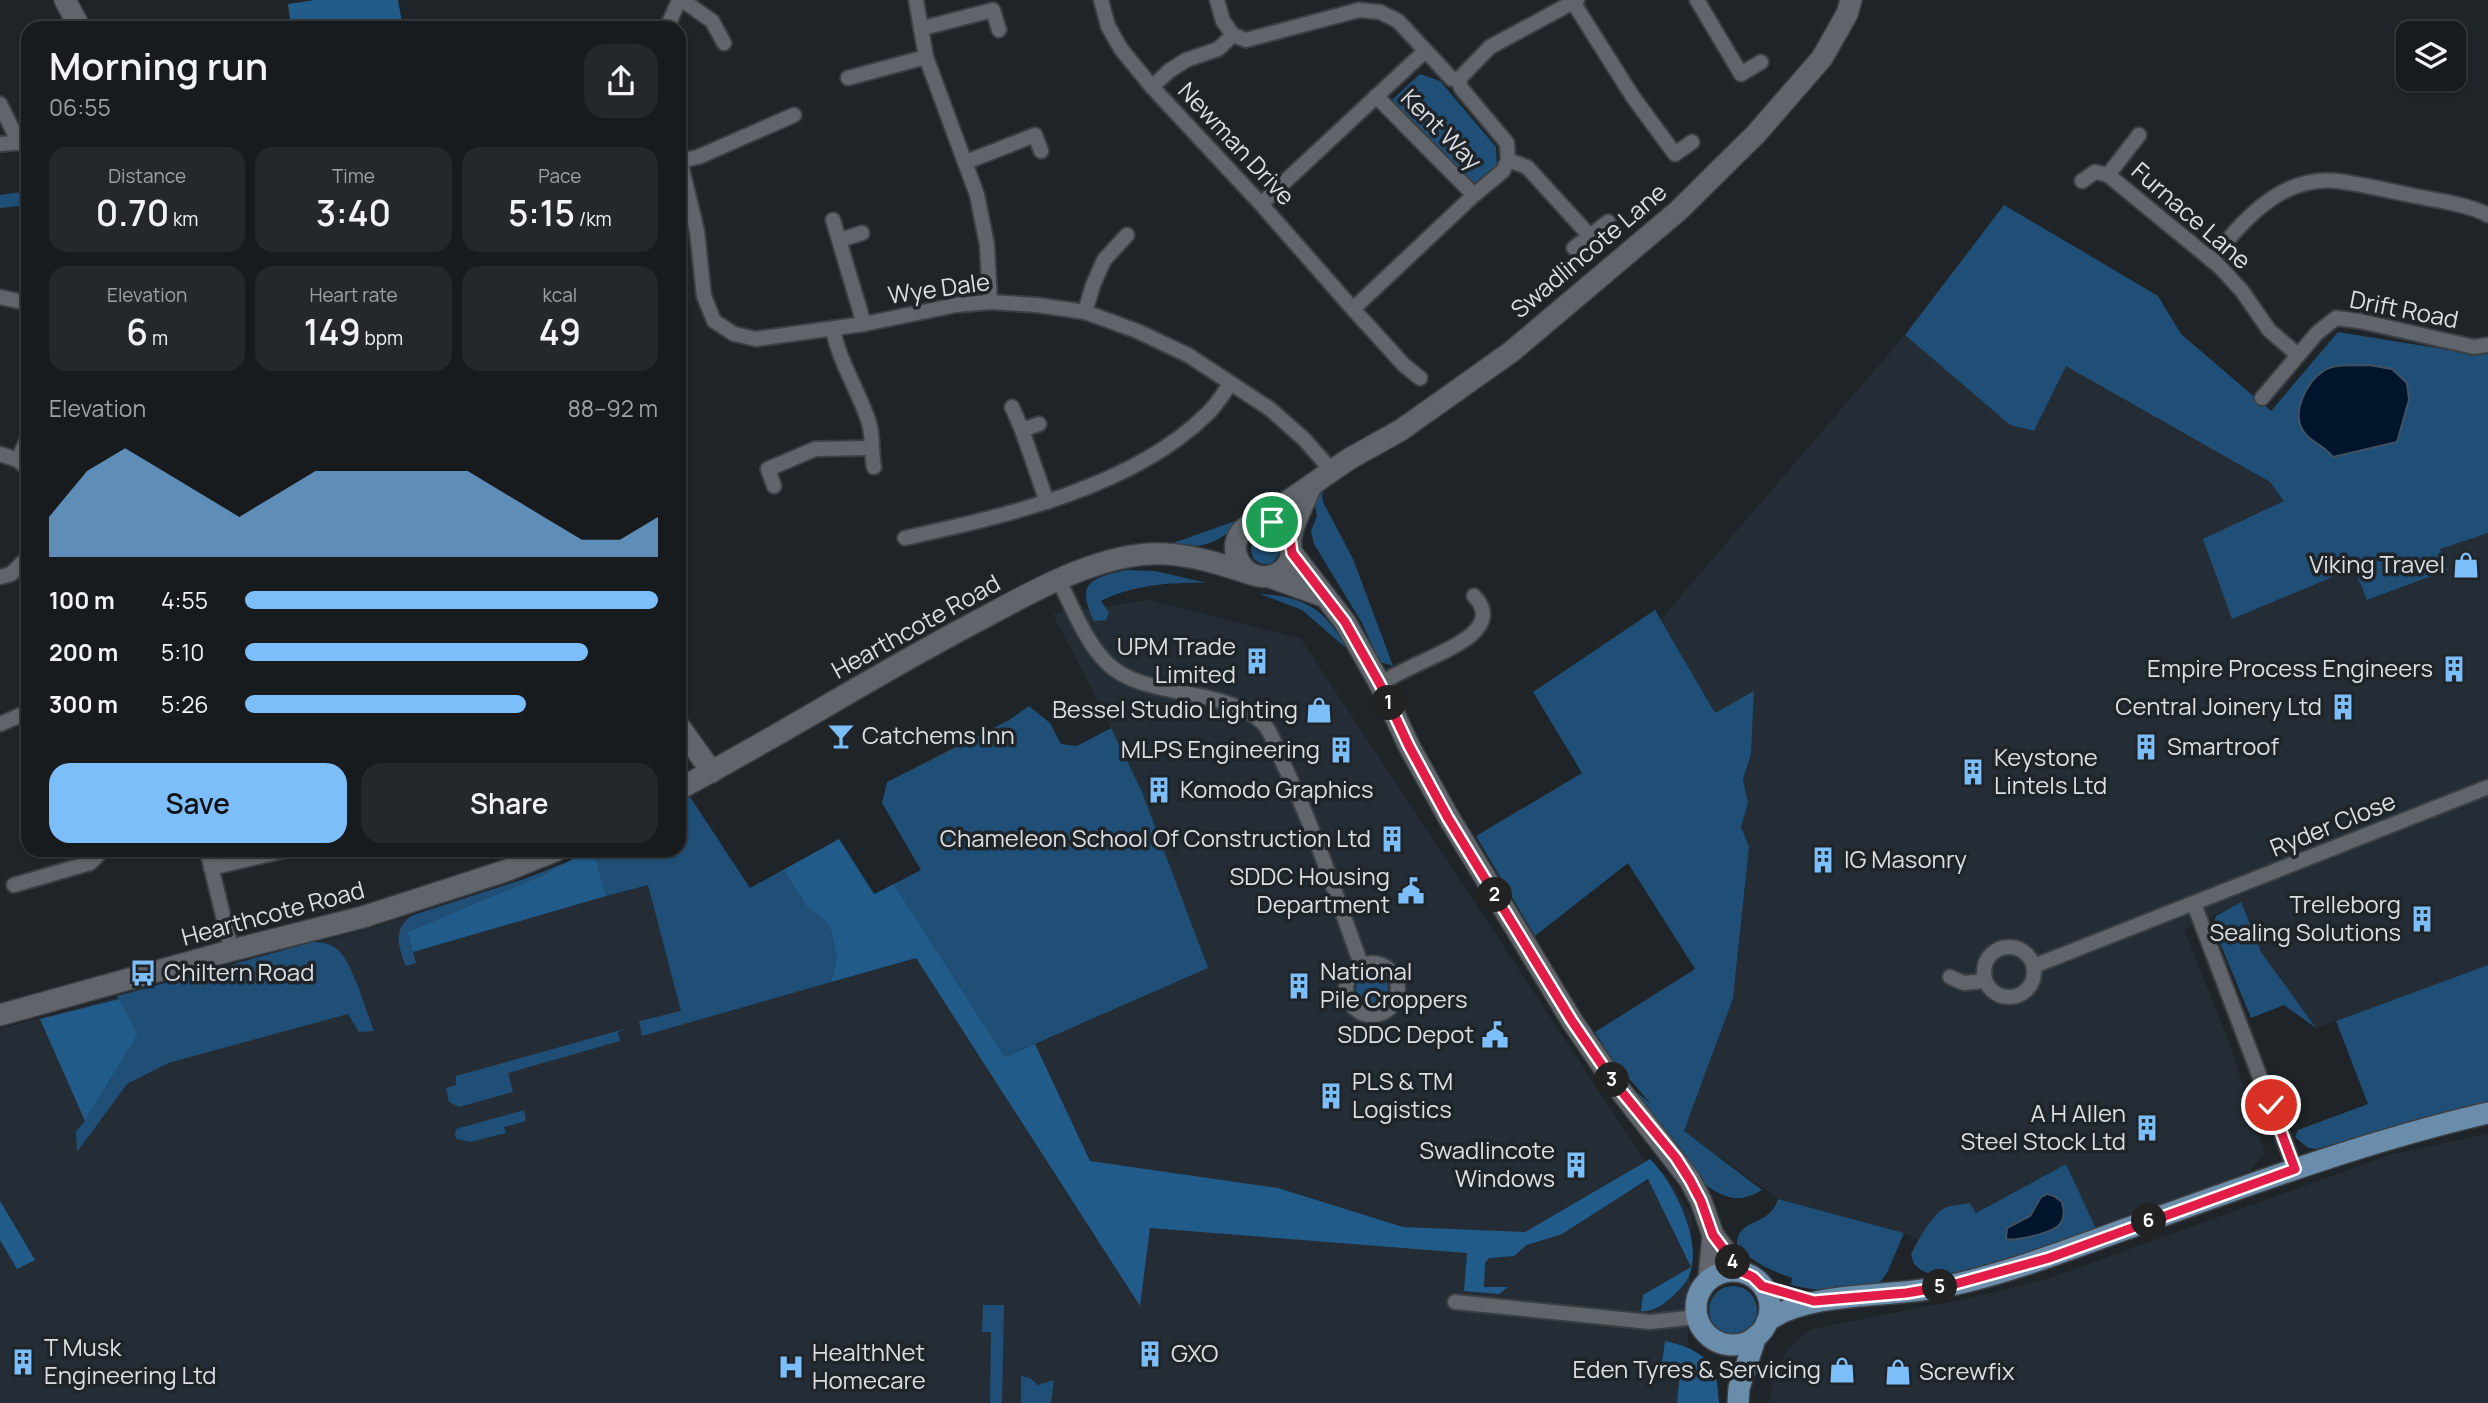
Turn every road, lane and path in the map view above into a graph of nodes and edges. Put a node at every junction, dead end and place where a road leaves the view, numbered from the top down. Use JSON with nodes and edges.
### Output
{"nodes":[{"id":1,"x":65,"y":0,"type":"edge"},
{"id":2,"x":680,"y":0,"type":"edge"},
{"id":3,"x":916,"y":0,"type":"edge"},
{"id":4,"x":1101,"y":0,"type":"edge"},
{"id":5,"x":1217,"y":0,"type":"edge"},
{"id":6,"x":1697,"y":0,"type":"edge"},
{"id":7,"x":1851,"y":0,"type":"edge"},
{"id":8,"x":1570,"y":2,"type":"edge"},
{"id":9,"x":76,"y":21,"type":"edge"},
{"id":10,"x":670,"y":21,"type":"edge"},
{"id":11,"x":923,"y":27,"type":"junction"},
{"id":12,"x":999,"y":30,"type":"dead end"},
{"id":13,"x":1233,"y":35,"type":"junction"},
{"id":14,"x":723,"y":43,"type":"dead end"},
{"id":15,"x":1425,"y":51,"type":"junction"},
{"id":16,"x":926,"y":57,"type":"junction"},
{"id":17,"x":1761,"y":62,"type":"dead end"},
{"id":18,"x":848,"y":78,"type":"dead end"},
{"id":19,"x":1459,"y":79,"type":"junction"},
{"id":20,"x":1152,"y":87,"type":"junction"},
{"id":21,"x":1376,"y":96,"type":"junction"},
{"id":22,"x":0,"y":104,"type":"edge"},
{"id":23,"x":794,"y":115,"type":"dead end"},
{"id":24,"x":2139,"y":135,"type":"dead end"},
{"id":25,"x":21,"y":139,"type":"edge"},
{"id":26,"x":21,"y":142,"type":"edge"},
{"id":27,"x":1692,"y":142,"type":"dead end"},
{"id":28,"x":0,"y":144,"type":"edge"},
{"id":29,"x":1041,"y":151,"type":"dead end"},
{"id":30,"x":686,"y":158,"type":"edge"},
{"id":31,"x":1508,"y":160,"type":"junction"},
{"id":32,"x":966,"y":162,"type":"junction"},
{"id":33,"x":2108,"y":175,"type":"junction"},
{"id":34,"x":2082,"y":181,"type":"dead end"},
{"id":35,"x":686,"y":187,"type":"edge"},
{"id":36,"x":1474,"y":195,"type":"junction"},
{"id":37,"x":1261,"y":204,"type":"junction"},
{"id":38,"x":2488,"y":215,"type":"edge"},
{"id":39,"x":833,"y":220,"type":"dead end"},
{"id":40,"x":1608,"y":222,"type":"dead end"},
{"id":41,"x":862,"y":233,"type":"dead end"},
{"id":42,"x":1127,"y":235,"type":"dead end"},
{"id":43,"x":1590,"y":235,"type":"junction"},
{"id":44,"x":840,"y":240,"type":"junction"},
{"id":45,"x":1574,"y":248,"type":"dead end"},
{"id":46,"x":2211,"y":260,"type":"junction"},
{"id":47,"x":0,"y":297,"type":"edge"},
{"id":48,"x":21,"y":302,"type":"edge"},
{"id":49,"x":990,"y":302,"type":"junction"},
{"id":50,"x":1353,"y":309,"type":"junction"},
{"id":51,"x":1085,"y":312,"type":"junction"},
{"id":52,"x":864,"y":324,"type":"junction"},
{"id":53,"x":833,"y":329,"type":"junction"},
{"id":54,"x":2488,"y":345,"type":"edge"},
{"id":55,"x":2298,"y":355,"type":"junction"},
{"id":56,"x":1420,"y":378,"type":"dead end"},
{"id":57,"x":1230,"y":384,"type":"junction"},
{"id":58,"x":2262,"y":398,"type":"dead end"},
{"id":59,"x":1012,"y":407,"type":"dead end"},
{"id":60,"x":1040,"y":424,"type":"dead end"},
{"id":61,"x":1022,"y":430,"type":"junction"},
{"id":62,"x":870,"y":448,"type":"junction"},
{"id":63,"x":0,"y":454,"type":"edge"},
{"id":64,"x":21,"y":464,"type":"edge"},
{"id":65,"x":874,"y":467,"type":"dead end"},
{"id":66,"x":1332,"y":471,"type":"junction"},
{"id":67,"x":774,"y":486,"type":"dead end"},
{"id":68,"x":1310,"y":488,"type":"junction"},
{"id":69,"x":1047,"y":502,"type":"junction"},
{"id":70,"x":1259,"y":521,"type":"junction"},
{"id":71,"x":1238,"y":537,"type":"junction"},
{"id":72,"x":905,"y":538,"type":"dead end"},
{"id":73,"x":1291,"y":546,"type":"junction"},
{"id":74,"x":1192,"y":556,"type":"junction"},
{"id":75,"x":21,"y":564,"type":"edge"},
{"id":76,"x":1261,"y":575,"type":"junction"},
{"id":77,"x":0,"y":577,"type":"edge"},
{"id":78,"x":1059,"y":581,"type":"junction"},
{"id":79,"x":1474,"y":596,"type":"dead end"},
{"id":80,"x":1326,"y":597,"type":"junction"},
{"id":81,"x":1380,"y":684,"type":"junction"},
{"id":82,"x":21,"y":715,"type":"edge"},
{"id":83,"x":0,"y":724,"type":"edge"},
{"id":84,"x":686,"y":736,"type":"edge"},
{"id":85,"x":712,"y":772,"type":"junction"},
{"id":86,"x":686,"y":785,"type":"edge"},
{"id":87,"x":2488,"y":787,"type":"edge"},
{"id":88,"x":96,"y":857,"type":"edge"},
{"id":89,"x":209,"y":857,"type":"edge"},
{"id":90,"x":257,"y":857,"type":"edge"},
{"id":91,"x":540,"y":857,"type":"edge"},
{"id":92,"x":211,"y":868,"type":"junction"},
{"id":93,"x":14,"y":885,"type":"dead end"},
{"id":94,"x":2194,"y":904,"type":"junction"},
{"id":95,"x":233,"y":950,"type":"junction"},
{"id":96,"x":1361,"y":964,"type":"dead end"},
{"id":97,"x":2034,"y":966,"type":"junction"},
{"id":98,"x":1950,"y":977,"type":"dead end"},
{"id":99,"x":1985,"y":981,"type":"junction"},
{"id":100,"x":0,"y":1015,"type":"edge"},
{"id":101,"x":2488,"y":1113,"type":"edge"},
{"id":102,"x":2295,"y":1169,"type":"junction"},
{"id":103,"x":1713,"y":1235,"type":"junction"},
{"id":104,"x":1740,"y":1271,"type":"junction"},
{"id":105,"x":1709,"y":1279,"type":"junction"},
{"id":106,"x":1762,"y":1286,"type":"junction"},
{"id":107,"x":1814,"y":1301,"type":"junction"},
{"id":108,"x":1455,"y":1302,"type":"dead end"},
{"id":109,"x":1697,"y":1317,"type":"junction"},
{"id":110,"x":1762,"y":1328,"type":"junction"},
{"id":111,"x":1719,"y":1342,"type":"junction"},
{"id":112,"x":1739,"y":1396,"type":"edge"}],
"edges":[{"from":1,"to":9,"type":"street"},
{"from":2,"to":10,"type":"street"},
{"from":2,"to":14,"type":"street"},
{"from":3,"to":11,"type":"street"},
{"from":4,"to":20,"type":"street","name":"Newman Drive"},
{"from":5,"to":13,"type":"street"},
{"from":6,"to":17,"type":"street"},
{"from":7,"to":66,"type":"street","name":"Swadlincote Lane"},
{"from":8,"to":19,"type":"street"},
{"from":8,"to":27,"type":"street"},
{"from":11,"to":12,"type":"street"},
{"from":11,"to":16,"type":"street"},
{"from":13,"to":15,"type":"street"},
{"from":13,"to":20,"type":"street"},
{"from":15,"to":19,"type":"street"},
{"from":15,"to":21,"type":"street","name":"Kent Way"},
{"from":16,"to":18,"type":"street"},
{"from":16,"to":32,"type":"street"},
{"from":19,"to":31,"type":"street"},
{"from":20,"to":37,"type":"street","name":"Newman Drive"},
{"from":21,"to":36,"type":"street","name":"Kent Way"},
{"from":21,"to":37,"type":"street","name":"Kent Way"},
{"from":22,"to":25,"type":"street"},
{"from":23,"to":30,"type":"street","name":"Wye Dale"},
{"from":24,"to":33,"type":"street","name":"Furnace Lane"},
{"from":26,"to":28,"type":"street"},
{"from":29,"to":32,"type":"street"},
{"from":31,"to":36,"type":"street"},
{"from":31,"to":43,"type":"street"},
{"from":32,"to":49,"type":"street"},
{"from":33,"to":34,"type":"street","name":"Furnace Lane"},
{"from":33,"to":46,"type":"street","name":"Furnace Lane"},
{"from":35,"to":53,"type":"street","name":"Wye Dale"},
{"from":36,"to":50,"type":"street"},
{"from":37,"to":50,"type":"street","name":"Newman Drive"},
{"from":38,"to":46,"type":"street"},
{"from":39,"to":44,"type":"street"},
{"from":40,"to":43,"type":"street"},
{"from":41,"to":44,"type":"street"},
{"from":42,"to":51,"type":"street"},
{"from":43,"to":45,"type":"street"},
{"from":44,"to":52,"type":"street"},
{"from":46,"to":55,"type":"street","name":"Furnace Lane"},
{"from":47,"to":48,"type":"street"},
{"from":49,"to":51,"type":"street","name":"Wye Dale"},
{"from":49,"to":52,"type":"street","name":"Wye Dale"},
{"from":50,"to":56,"type":"street","name":"Newman Drive"},
{"from":51,"to":57,"type":"street","name":"Wye Dale"},
{"from":52,"to":53,"type":"street","name":"Wye Dale"},
{"from":53,"to":62,"type":"street"},
{"from":54,"to":55,"type":"street","name":"Drift Road"},
{"from":55,"to":58,"type":"street","name":"Drift Road"},
{"from":57,"to":66,"type":"street","name":"Wye Dale"},
{"from":57,"to":69,"type":"street"},
{"from":59,"to":61,"type":"street"},
{"from":60,"to":61,"type":"street"},
{"from":61,"to":69,"type":"street"},
{"from":62,"to":65,"type":"street"},
{"from":62,"to":67,"type":"street"},
{"from":63,"to":64,"type":"street"},
{"from":66,"to":68,"type":"street","name":"Swadlincote Lane"},
{"from":68,"to":70,"type":"street","name":"Swadlincote Lane"},
{"from":68,"to":73,"type":"street"},
{"from":69,"to":72,"type":"street"},
{"from":70,"to":71,"type":"street"},
{"from":70,"to":73,"type":"street"},
{"from":71,"to":74,"type":"street","name":"Hearthcote Road"},
{"from":71,"to":76,"type":"street"},
{"from":73,"to":76,"type":"street"},
{"from":73,"to":80,"type":"street"},
{"from":74,"to":76,"type":"street","name":"Hearthcote Road"},
{"from":74,"to":78,"type":"street","name":"Hearthcote Road"},
{"from":75,"to":77,"type":"street"},
{"from":76,"to":80,"type":"street","name":"Hearthcote Road"},
{"from":78,"to":85,"type":"street","name":"Hearthcote Road"},
{"from":78,"to":96,"type":"street"},
{"from":79,"to":81,"type":"street"},
{"from":80,"to":81,"type":"street"},
{"from":81,"to":103,"type":"street"},
{"from":82,"to":83,"type":"street"},
{"from":84,"to":85,"type":"street"},
{"from":85,"to":86,"type":"street","name":"Hearthcote Road"},
{"from":87,"to":94,"type":"street","name":"Ryder Close"},
{"from":88,"to":93,"type":"street"},
{"from":89,"to":92,"type":"street"},
{"from":90,"to":92,"type":"street"},
{"from":91,"to":95,"type":"street","name":"Hearthcote Road"},
{"from":92,"to":95,"type":"street"},
{"from":94,"to":97,"type":"street","name":"Ryder Close"},
{"from":94,"to":102,"type":"street"},
{"from":95,"to":100,"type":"street","name":"Hearthcote Road"},
{"from":97,"to":99,"type":"street"},
{"from":97,"to":99,"type":"street"},
{"from":98,"to":99,"type":"street"},
{"from":101,"to":102,"type":"main road"},
{"from":102,"to":107,"type":"main road"},
{"from":103,"to":104,"type":"street"},
{"from":103,"to":105,"type":"street"},
{"from":104,"to":105,"type":"main road"},
{"from":104,"to":106,"type":"main road"},
{"from":105,"to":109,"type":"main road"},
{"from":106,"to":107,"type":"main road"},
{"from":106,"to":110,"type":"main road"},
{"from":107,"to":110,"type":"main road"},
{"from":108,"to":109,"type":"street"},
{"from":109,"to":111,"type":"main road"},
{"from":110,"to":111,"type":"main road"},
{"from":110,"to":112,"type":"main road"},
{"from":111,"to":112,"type":"main road"}]}
